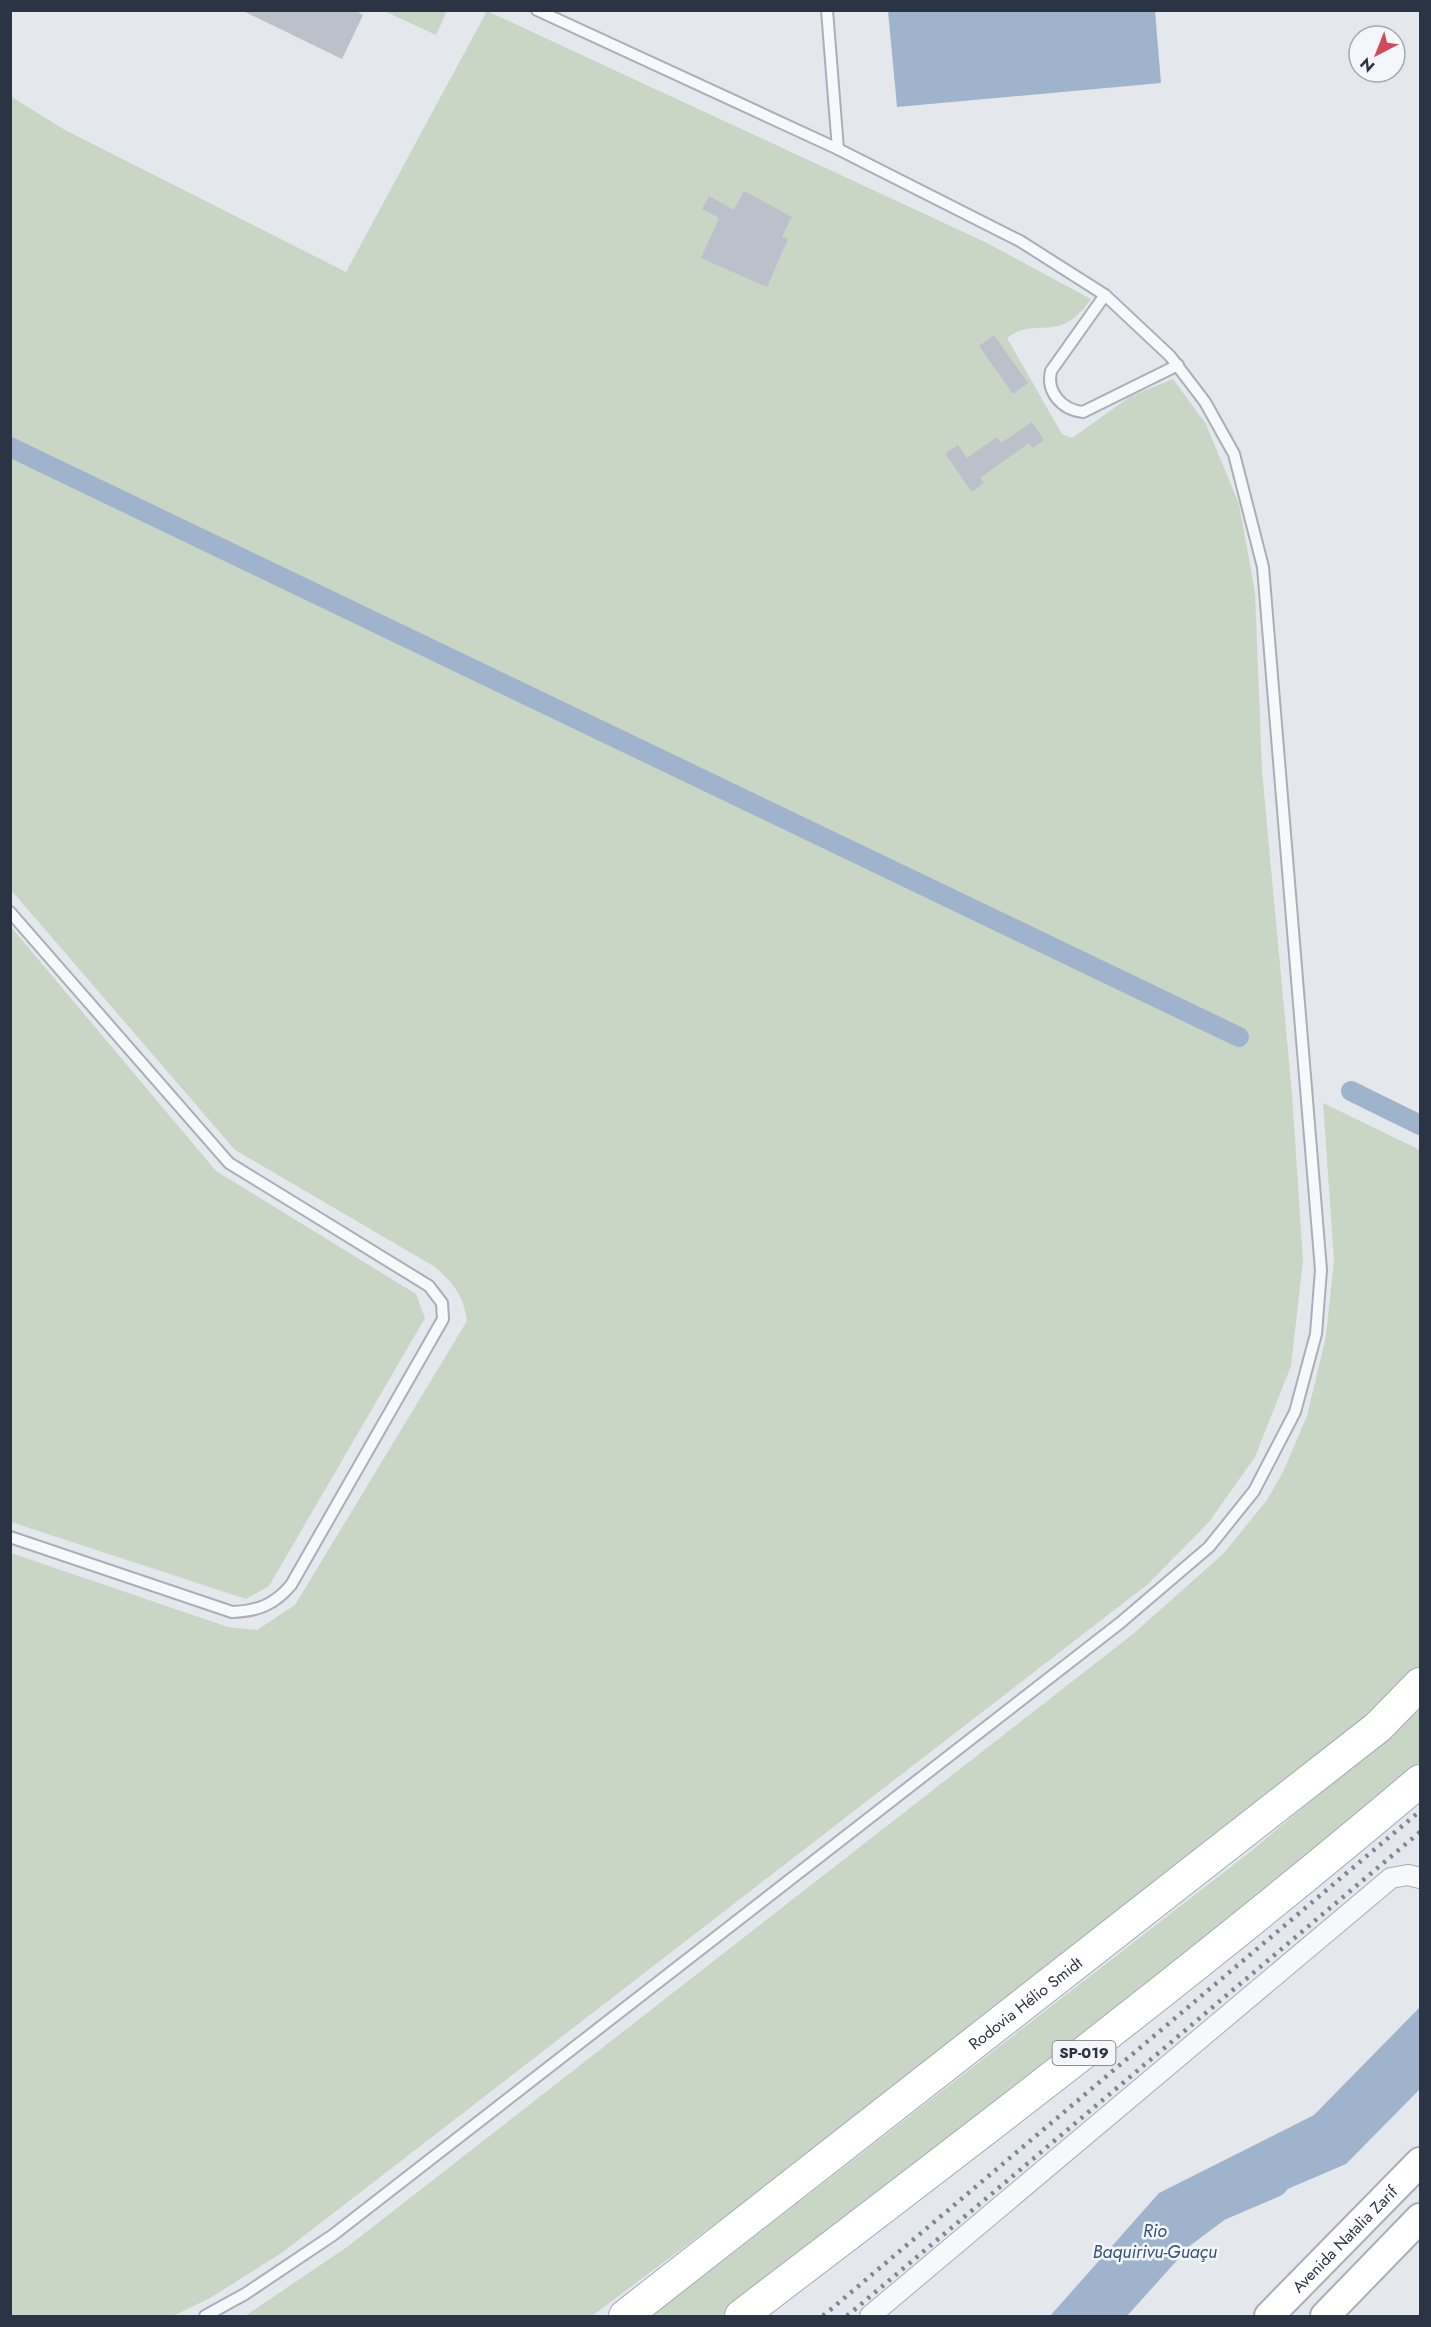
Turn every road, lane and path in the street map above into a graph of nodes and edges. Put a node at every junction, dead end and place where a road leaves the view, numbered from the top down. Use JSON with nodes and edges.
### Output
{"nodes":[{"id":1,"x":537,"y":10,"type":"edge"},
{"id":2,"x":827,"y":10,"type":"edge"},
{"id":3,"x":838,"y":149,"type":"junction"},
{"id":4,"x":1105,"y":295,"type":"junction"},
{"id":5,"x":1178,"y":365,"type":"junction"},
{"id":6,"x":10,"y":912,"type":"edge"},
{"id":7,"x":10,"y":1537,"type":"edge"},
{"id":8,"x":1420,"y":1684,"type":"edge"},
{"id":9,"x":1420,"y":1781,"type":"edge"},
{"id":10,"x":1420,"y":1878,"type":"edge"},
{"id":11,"x":1420,"y":2162,"type":"edge"},
{"id":12,"x":1420,"y":2178,"type":"edge"},
{"id":13,"x":1416,"y":2214,"type":"edge"},
{"id":14,"x":1320,"y":2312,"type":"edge"},
{"id":15,"x":205,"y":2316,"type":"edge"},
{"id":16,"x":625,"y":2316,"type":"edge"},
{"id":17,"x":741,"y":2316,"type":"edge"},
{"id":18,"x":870,"y":2316,"type":"edge"},
{"id":19,"x":1269,"y":2316,"type":"edge"},
{"id":20,"x":1284,"y":2316,"type":"edge"}],
"edges":[{"from":1,"to":3,"type":"lane"},
{"from":2,"to":3,"type":"lane"},
{"from":3,"to":4,"type":"lane"},
{"from":4,"to":5,"type":"lane"},
{"from":4,"to":5,"type":"lane"},
{"from":5,"to":15,"type":"lane"},
{"from":6,"to":7,"type":"lane"},
{"from":8,"to":16,"type":"main road","name":"Rodovia Hélio Smidt"},
{"from":9,"to":17,"type":"main road","number":"SP-019"},
{"from":10,"to":18,"type":"street"},
{"from":11,"to":19,"type":"main road","name":"Avenida Natalia Zarif"},
{"from":12,"to":20,"type":"lane"},
{"from":13,"to":14,"type":"main road"}]}
